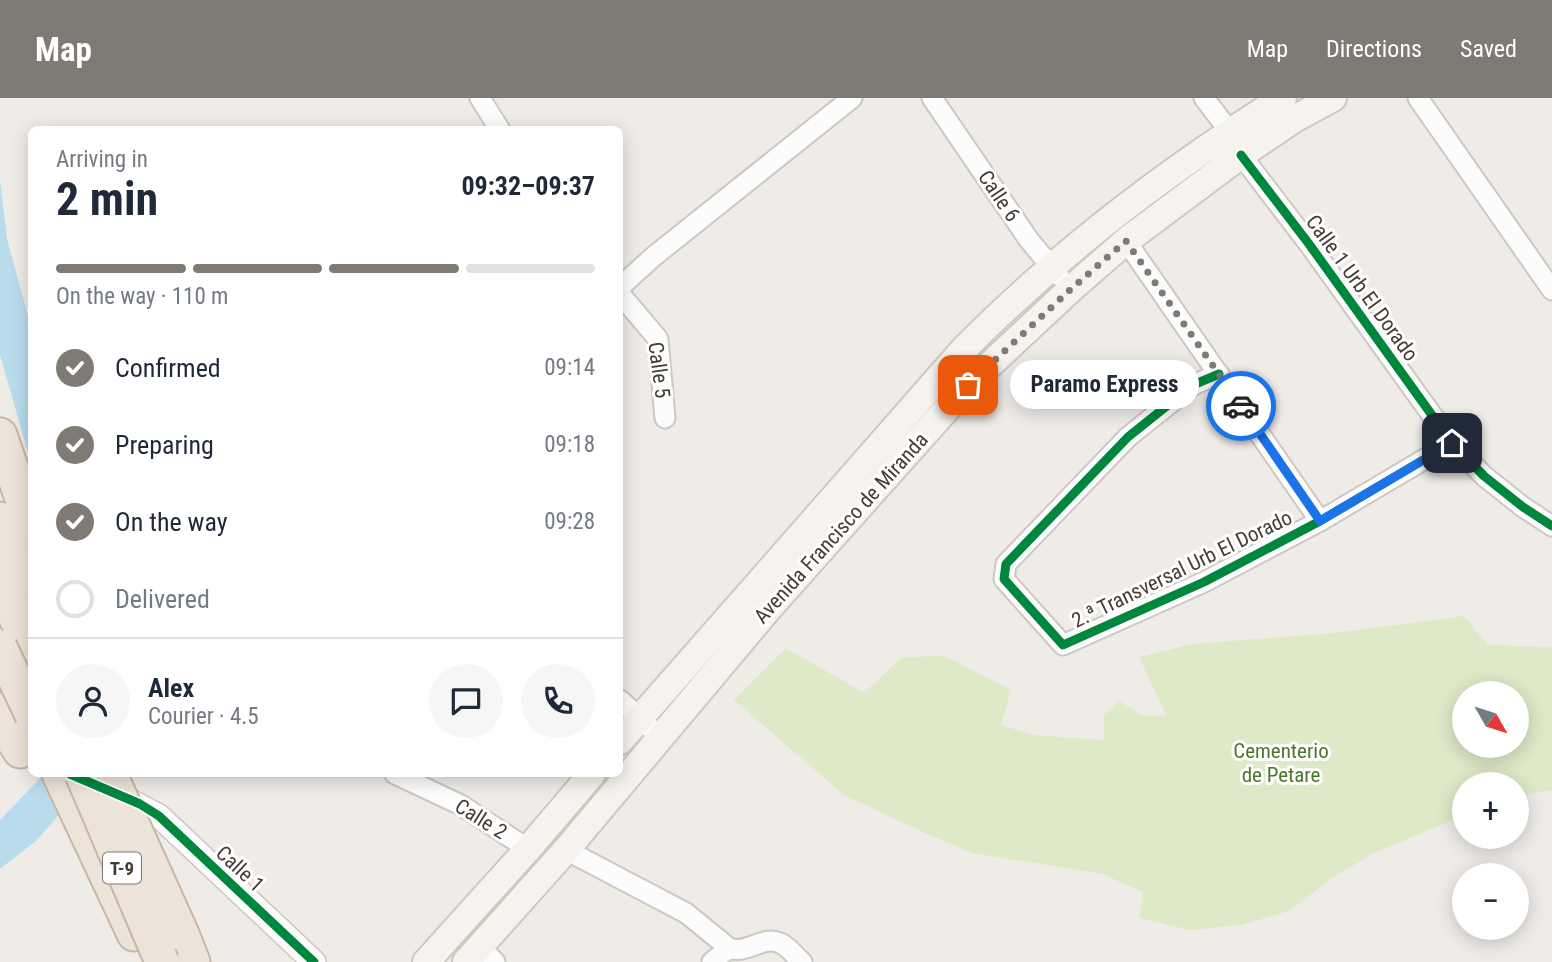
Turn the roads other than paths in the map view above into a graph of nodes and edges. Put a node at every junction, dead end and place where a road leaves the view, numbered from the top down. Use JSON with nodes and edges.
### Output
{"nodes":[{"id":1,"x":480,"y":98,"type":"edge"},
{"id":2,"x":852,"y":98,"type":"edge"},
{"id":3,"x":932,"y":98,"type":"edge"},
{"id":4,"x":1205,"y":98,"type":"edge"},
{"id":5,"x":1283,"y":98,"type":"edge"},
{"id":6,"x":1333,"y":98,"type":"edge"},
{"id":7,"x":1418,"y":98,"type":"edge"},
{"id":8,"x":498,"y":126,"type":"edge"},
{"id":9,"x":1236,"y":144,"type":"junction"},
{"id":10,"x":1126,"y":241,"type":"junction"},
{"id":11,"x":1051,"y":267,"type":"junction"},
{"id":12,"x":623,"y":284,"type":"edge"},
{"id":13,"x":1071,"y":289,"type":"junction"},
{"id":14,"x":1552,"y":290,"type":"edge"},
{"id":15,"x":623,"y":298,"type":"edge"},
{"id":16,"x":1219,"y":374,"type":"junction"},
{"id":17,"x":665,"y":418,"type":"dead end"},
{"id":18,"x":0,"y":435,"type":"edge"},
{"id":19,"x":1452,"y":443,"type":"junction"},
{"id":20,"x":28,"y":516,"type":"edge"},
{"id":21,"x":0,"y":519,"type":"edge"},
{"id":22,"x":1320,"y":521,"type":"junction"},
{"id":23,"x":1552,"y":526,"type":"edge"},
{"id":24,"x":15,"y":589,"type":"edge"},
{"id":25,"x":28,"y":639,"type":"edge"},
{"id":26,"x":0,"y":647,"type":"edge"},
{"id":27,"x":28,"y":688,"type":"edge"},
{"id":28,"x":623,"y":703,"type":"edge"},
{"id":29,"x":14,"y":713,"type":"edge"},
{"id":30,"x":639,"y":718,"type":"junction"},
{"id":31,"x":623,"y":737,"type":"edge"},
{"id":32,"x":660,"y":737,"type":"junction"},
{"id":33,"x":17,"y":754,"type":"edge"},
{"id":34,"x":60,"y":777,"type":"edge"},
{"id":35,"x":77,"y":777,"type":"edge"},
{"id":36,"x":83,"y":777,"type":"edge"},
{"id":37,"x":111,"y":777,"type":"edge"},
{"id":38,"x":401,"y":777,"type":"edge"},
{"id":39,"x":589,"y":777,"type":"edge"},
{"id":40,"x":528,"y":849,"type":"junction"},
{"id":41,"x":566,"y":850,"type":"junction"},
{"id":42,"x":729,"y":948,"type":"junction"},
{"id":43,"x":481,"y":957,"type":"edge"},
{"id":44,"x":146,"y":962,"type":"edge"},
{"id":45,"x":162,"y":962,"type":"edge"},
{"id":46,"x":193,"y":962,"type":"edge"},
{"id":47,"x":314,"y":962,"type":"edge"},
{"id":48,"x":426,"y":962,"type":"edge"},
{"id":49,"x":712,"y":962,"type":"edge"},
{"id":50,"x":802,"y":962,"type":"edge"}],
"edges":[{"from":1,"to":8,"type":"street"},
{"from":2,"to":12,"type":"street"},
{"from":3,"to":11,"type":"street","name":"Calle 6"},
{"from":4,"to":9,"type":"street","name":"Calle 1 Urb El Dorado"},
{"from":5,"to":9,"type":"main road","name":"Avenida Francisco de Miranda"},
{"from":6,"to":9,"type":"main road","name":"Avenida Francisco de Miranda"},
{"from":7,"to":14,"type":"street"},
{"from":9,"to":10,"type":"main road","name":"Avenida Francisco de Miranda"},
{"from":9,"to":11,"type":"main road","name":"Avenida Francisco de Miranda"},
{"from":9,"to":19,"type":"street","name":"Calle 1 Urb El Dorado"},
{"from":10,"to":13,"type":"main road","name":"Avenida Francisco de Miranda"},
{"from":10,"to":16,"type":"street"},
{"from":11,"to":13,"type":"street","name":"Calle 6"},
{"from":11,"to":30,"type":"main road","name":"Avenida Francisco de Miranda"},
{"from":13,"to":32,"type":"main road","name":"Avenida Francisco de Miranda"},
{"from":15,"to":17,"type":"street","name":"Calle 5"},
{"from":16,"to":22,"type":"street"},
{"from":16,"to":22,"type":"street","name":"2.ª Transversal Urb El Dorado"},
{"from":18,"to":20,"type":"highway"},
{"from":19,"to":22,"type":"street","name":"2.ª Transversal Urb El Dorado"},
{"from":19,"to":23,"type":"street","name":"Calle 1 Urb El Dorado"},
{"from":21,"to":24,"type":"highway"},
{"from":24,"to":25,"type":"highway"},
{"from":26,"to":29,"type":"highway","bridge":true},
{"from":27,"to":29,"type":"highway"},
{"from":28,"to":30,"type":"street"},
{"from":29,"to":33,"type":"highway"},
{"from":30,"to":31,"type":"main road","name":"Avenida Francisco de Miranda"},
{"from":30,"to":32,"type":"street"},
{"from":32,"to":41,"type":"main road","name":"Avenida Francisco de Miranda"},
{"from":34,"to":44,"type":"highway","number":"T-9"},
{"from":35,"to":47,"type":"street","name":"Calle 1","bridge":true},
{"from":36,"to":45,"type":"highway","number":"T-9","bridge":true},
{"from":37,"to":46,"type":"highway","number":"T-9","bridge":true},
{"from":38,"to":40,"type":"street","name":"Calle 2"},
{"from":39,"to":40,"type":"main road"},
{"from":40,"to":48,"type":"main road"},
{"from":41,"to":42,"type":"street"},
{"from":41,"to":43,"type":"main road","name":"Avenida Francisco de Miranda"},
{"from":42,"to":49,"type":"street"},
{"from":42,"to":50,"type":"street"}]}
